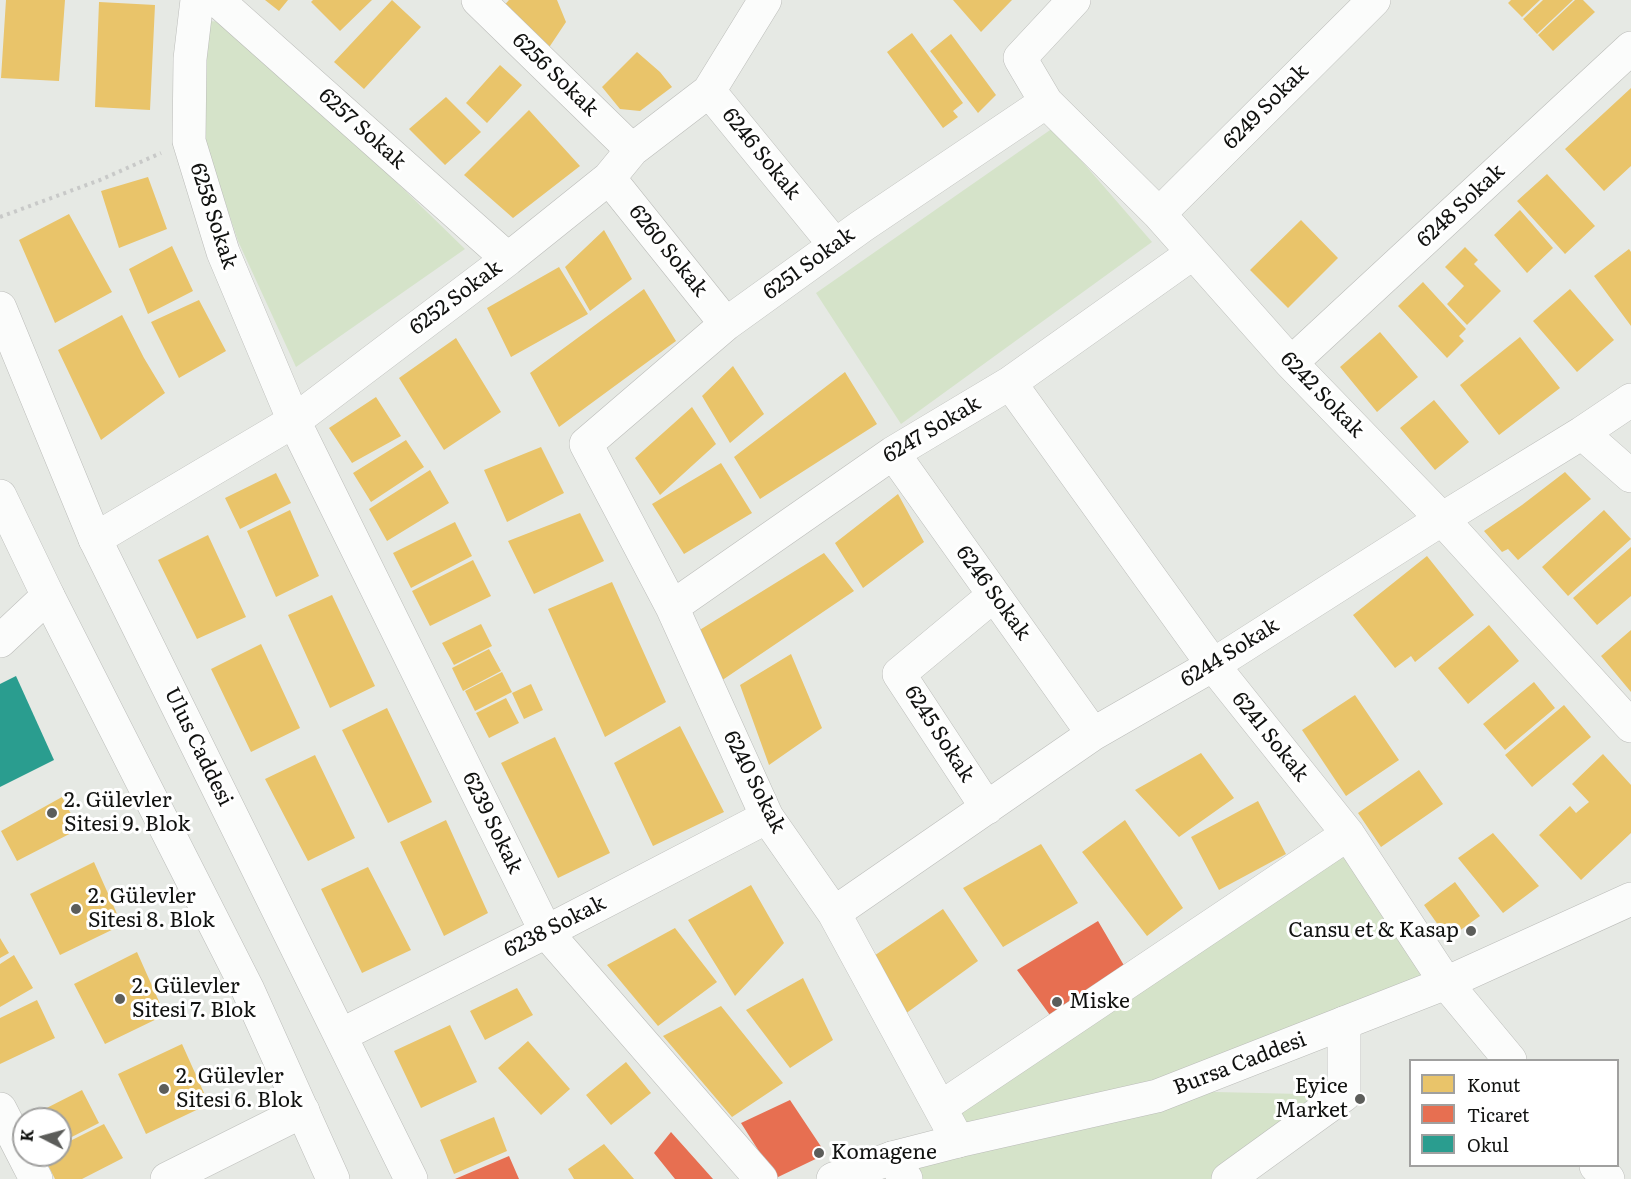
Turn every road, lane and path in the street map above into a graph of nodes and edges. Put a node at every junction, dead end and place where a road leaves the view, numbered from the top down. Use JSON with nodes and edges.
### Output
{"nodes":[{"id":1,"x":197,"y":0,"type":"edge"},
{"id":2,"x":217,"y":0,"type":"edge"},
{"id":3,"x":478,"y":0,"type":"edge"},
{"id":4,"x":765,"y":0,"type":"edge"},
{"id":5,"x":1074,"y":0,"type":"edge"},
{"id":6,"x":1374,"y":0,"type":"edge"},
{"id":7,"x":1631,"y":48,"type":"edge"},
{"id":8,"x":709,"y":91,"type":"junction"},
{"id":9,"x":1046,"y":102,"type":"junction"},
{"id":10,"x":189,"y":141,"type":"junction"},
{"id":11,"x":632,"y":150,"type":"junction"},
{"id":12,"x":609,"y":178,"type":"junction"},
{"id":13,"x":1159,"y":214,"type":"junction"},
{"id":14,"x":0,"y":217,"type":"edge"},
{"id":15,"x":835,"y":245,"type":"junction"},
{"id":16,"x":1192,"y":253,"type":"junction"},
{"id":17,"x":508,"y":259,"type":"junction"},
{"id":18,"x":0,"y":308,"type":"edge"},
{"id":19,"x":726,"y":324,"type":"junction"},
{"id":20,"x":1291,"y":363,"type":"junction"},
{"id":21,"x":1010,"y":383,"type":"junction"},
{"id":22,"x":1631,"y":400,"type":"edge"},
{"id":23,"x":294,"y":421,"type":"junction"},
{"id":24,"x":1582,"y":433,"type":"junction"},
{"id":25,"x":585,"y":444,"type":"joint"},
{"id":26,"x":893,"y":453,"type":"junction"},
{"id":27,"x":1631,"y":476,"type":"edge"},
{"id":28,"x":0,"y":496,"type":"edge"},
{"id":29,"x":1442,"y":519,"type":"junction"},
{"id":30,"x":95,"y":539,"type":"junction"},
{"id":31,"x":994,"y":595,"type":"junction"},
{"id":32,"x":48,"y":596,"type":"junction"},
{"id":33,"x":672,"y":607,"type":"junction"},
{"id":34,"x":5,"y":629,"type":"edge"},
{"id":35,"x":1213,"y":665,"type":"junction"},
{"id":36,"x":1631,"y":726,"type":"edge"},
{"id":37,"x":1094,"y":734,"type":"junction"},
{"id":38,"x":987,"y":808,"type":"junction"},
{"id":39,"x":766,"y":816,"type":"junction"},
{"id":40,"x":1348,"y":834,"type":"junction"},
{"id":41,"x":1631,"y":899,"type":"edge"},
{"id":42,"x":834,"y":913,"type":"junction"},
{"id":43,"x":546,"y":932,"type":"junction"},
{"id":44,"x":1446,"y":983,"type":"junction"},
{"id":45,"x":1344,"y":1023,"type":"junction"},
{"id":46,"x":341,"y":1035,"type":"junction"},
{"id":47,"x":1509,"y":1059,"type":"edge"},
{"id":48,"x":940,"y":1108,"type":"junction"},
{"id":49,"x":0,"y":1109,"type":"edge"},
{"id":50,"x":303,"y":1111,"type":"junction"},
{"id":51,"x":958,"y":1141,"type":"junction"},
{"id":52,"x":886,"y":1171,"type":"edge"},
{"id":53,"x":36,"y":1179,"type":"edge"},
{"id":54,"x":167,"y":1179,"type":"edge"},
{"id":55,"x":333,"y":1179,"type":"edge"},
{"id":56,"x":411,"y":1179,"type":"edge"},
{"id":57,"x":760,"y":1179,"type":"edge"},
{"id":58,"x":833,"y":1179,"type":"edge"},
{"id":59,"x":1228,"y":1179,"type":"edge"}],
"edges":[{"from":1,"to":10,"type":"street","name":"6258 Sokak"},
{"from":2,"to":17,"type":"street","name":"6257 Sokak"},
{"from":3,"to":11,"type":"street","name":"6256 Sokak"},
{"from":4,"to":8,"type":"street","name":"6252 Sokak"},
{"from":5,"to":9,"type":"street","name":"6242 Sokak"},
{"from":6,"to":13,"type":"street","name":"6249 Sokak"},
{"from":7,"to":20,"type":"street","name":"6248 Sokak"},
{"from":8,"to":11,"type":"street","name":"6252 Sokak"},
{"from":8,"to":15,"type":"street","name":"6246 Sokak"},
{"from":9,"to":13,"type":"street","name":"6242 Sokak"},
{"from":9,"to":15,"type":"street","name":"6251 Sokak"},
{"from":10,"to":14,"type":"path"},
{"from":10,"to":23,"type":"street","name":"6258 Sokak"},
{"from":11,"to":12,"type":"street","name":"6252 Sokak"},
{"from":12,"to":17,"type":"street","name":"6252 Sokak"},
{"from":12,"to":19,"type":"street","name":"6260 Sokak"},
{"from":13,"to":16,"type":"street","name":"6242 Sokak"},
{"from":15,"to":19,"type":"street","name":"6251 Sokak"},
{"from":16,"to":20,"type":"street","name":"6242 Sokak"},
{"from":16,"to":21,"type":"street","name":"6247 Sokak"},
{"from":17,"to":23,"type":"street","name":"6252 Sokak"},
{"from":18,"to":30,"type":"street","name":"Ulus Caddesi"},
{"from":19,"to":25,"type":"street","name":"6251 Sokak"},
{"from":20,"to":29,"type":"street","name":"6242 Sokak"},
{"from":21,"to":26,"type":"street","name":"6247 Sokak"},
{"from":21,"to":35,"type":"street","name":"6241 Sokak"},
{"from":22,"to":24,"type":"street","name":"6244 Sokak"},
{"from":23,"to":30,"type":"street","name":"6252 Sokak"},
{"from":23,"to":43,"type":"street","name":"6239 Sokak"},
{"from":24,"to":27,"type":"street"},
{"from":24,"to":29,"type":"street","name":"6244 Sokak"},
{"from":25,"to":33,"type":"street","name":"6240 Sokak"},
{"from":26,"to":31,"type":"street","name":"6246 Sokak"},
{"from":26,"to":33,"type":"street","name":"6247 Sokak"},
{"from":28,"to":32,"type":"street"},
{"from":29,"to":35,"type":"street","name":"6244 Sokak"},
{"from":29,"to":36,"type":"street","name":"6242 Sokak"},
{"from":30,"to":46,"type":"street","name":"Ulus Caddesi"},
{"from":31,"to":37,"type":"street","name":"6246 Sokak"},
{"from":31,"to":38,"type":"street","name":"6245 Sokak"},
{"from":32,"to":34,"type":"street"},
{"from":32,"to":50,"type":"street"},
{"from":33,"to":39,"type":"street","name":"6240 Sokak"},
{"from":35,"to":37,"type":"street","name":"6244 Sokak"},
{"from":35,"to":40,"type":"street","name":"6241 Sokak"},
{"from":37,"to":38,"type":"street","name":"6244 Sokak"},
{"from":38,"to":42,"type":"street","name":"6244 Sokak"},
{"from":39,"to":42,"type":"street","name":"6240 Sokak"},
{"from":39,"to":43,"type":"street","name":"6238 Sokak"},
{"from":40,"to":44,"type":"street","name":"6241 Sokak"},
{"from":40,"to":48,"type":"street"},
{"from":41,"to":44,"type":"street","name":"Bursa Caddesi"},
{"from":42,"to":48,"type":"street","name":"6240 Sokak"},
{"from":43,"to":46,"type":"street","name":"6238 Sokak"},
{"from":43,"to":57,"type":"street","name":"6239 Sokak"},
{"from":44,"to":45,"type":"street","name":"Bursa Caddesi"},
{"from":44,"to":47,"type":"street","name":"6241 Sokak"},
{"from":45,"to":51,"type":"street","name":"Bursa Caddesi"},
{"from":45,"to":59,"type":"street"},
{"from":46,"to":56,"type":"street","name":"Ulus Caddesi"},
{"from":48,"to":51,"type":"street","name":"6240 Sokak"},
{"from":49,"to":53,"type":"street"},
{"from":50,"to":54,"type":"street"},
{"from":50,"to":55,"type":"street"},
{"from":51,"to":52,"type":"street","name":"Bursa Caddesi"},
{"from":52,"to":58,"type":"street","name":"Bursa Caddesi"}]}
